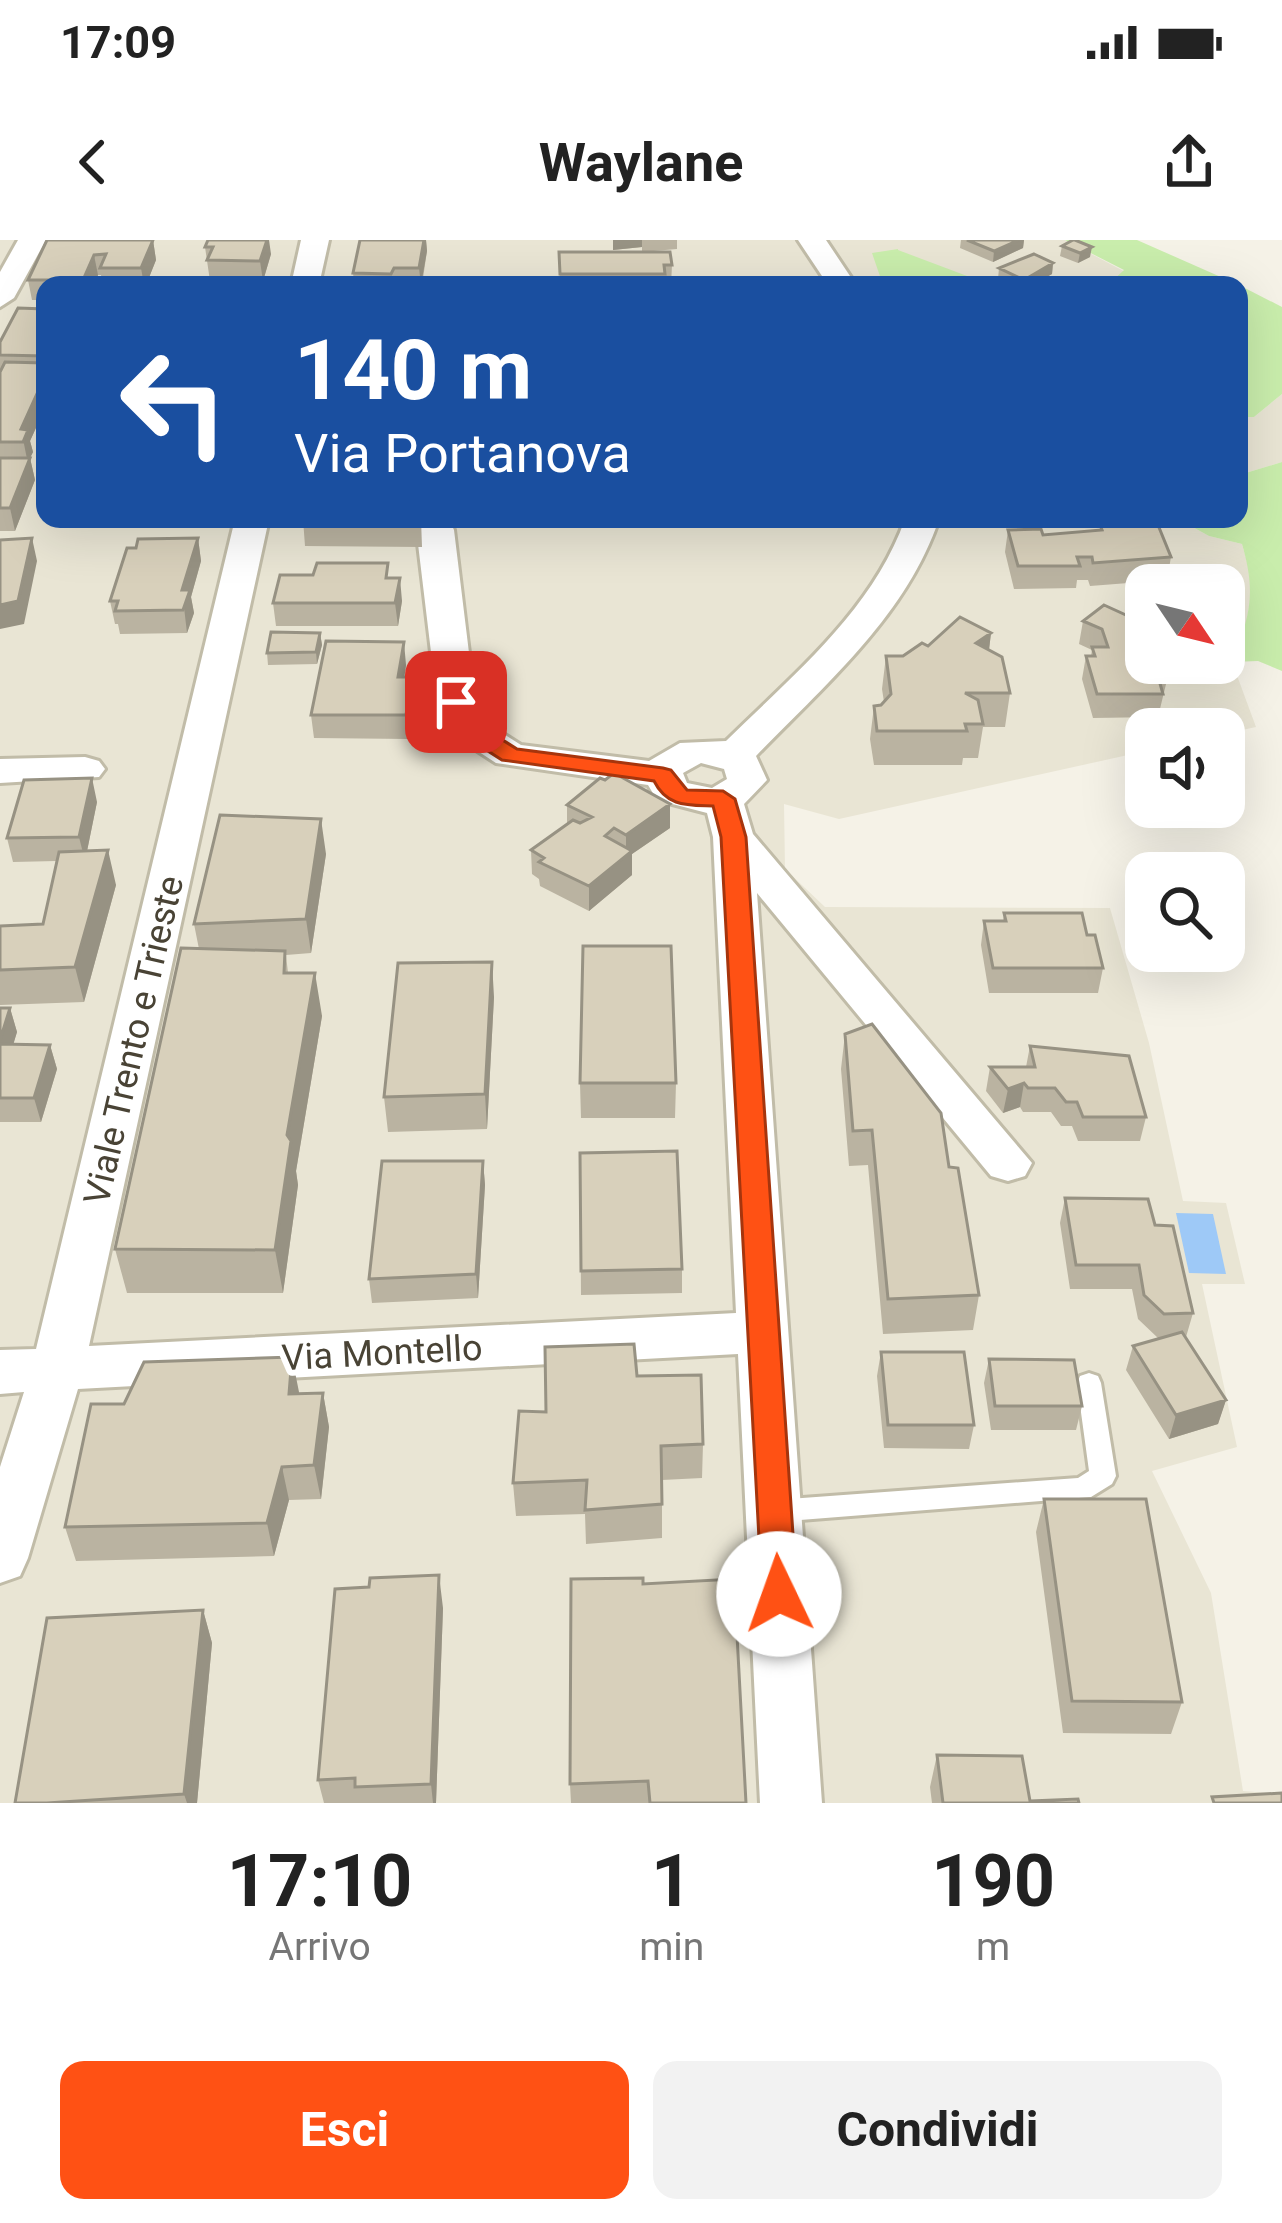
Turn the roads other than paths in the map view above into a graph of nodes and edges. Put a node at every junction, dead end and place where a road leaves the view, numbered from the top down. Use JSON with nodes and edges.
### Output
{"nodes":[{"id":1,"x":32,"y":240,"type":"edge"},
{"id":2,"x":315,"y":240,"type":"edge"},
{"id":3,"x":812,"y":240,"type":"edge"},
{"id":4,"x":306,"y":276,"type":"edge"},
{"id":5,"x":836,"y":276,"type":"edge"},
{"id":6,"x":0,"y":298,"type":"edge"},
{"id":7,"x":250,"y":528,"type":"edge"},
{"id":8,"x":436,"y":528,"type":"edge"},
{"id":9,"x":920,"y":528,"type":"edge"},
{"id":10,"x":85,"y":769,"type":"dead end"},
{"id":11,"x":0,"y":771,"type":"edge"},
{"id":12,"x":730,"y":798,"type":"junction"},
{"id":13,"x":1008,"y":1163,"type":"dead end"},
{"id":14,"x":763,"y":1332,"type":"junction"},
{"id":15,"x":57,"y":1370,"type":"junction"},
{"id":16,"x":0,"y":1372,"type":"edge"},
{"id":17,"x":1089,"y":1383,"type":"dead end"},
{"id":18,"x":774,"y":1511,"type":"junction"},
{"id":19,"x":0,"y":1558,"type":"edge"},
{"id":20,"x":791,"y":1803,"type":"edge"}],
"edges":[{"from":1,"to":6,"type":"street"},
{"from":2,"to":4,"type":"street"},
{"from":3,"to":5,"type":"street"},
{"from":7,"to":15,"type":"street","name":"Viale Trento e Trieste"},
{"from":8,"to":12,"type":"street"},
{"from":9,"to":12,"type":"street"},
{"from":10,"to":11,"type":"street"},
{"from":12,"to":13,"type":"street"},
{"from":12,"to":14,"type":"street"},
{"from":14,"to":15,"type":"street","name":"Via Montello"},
{"from":14,"to":18,"type":"street"},
{"from":15,"to":16,"type":"street","name":"Via Montello"},
{"from":15,"to":19,"type":"street","name":"Viale Trento e Trieste"},
{"from":17,"to":18,"type":"lane"},
{"from":18,"to":20,"type":"street"}]}
